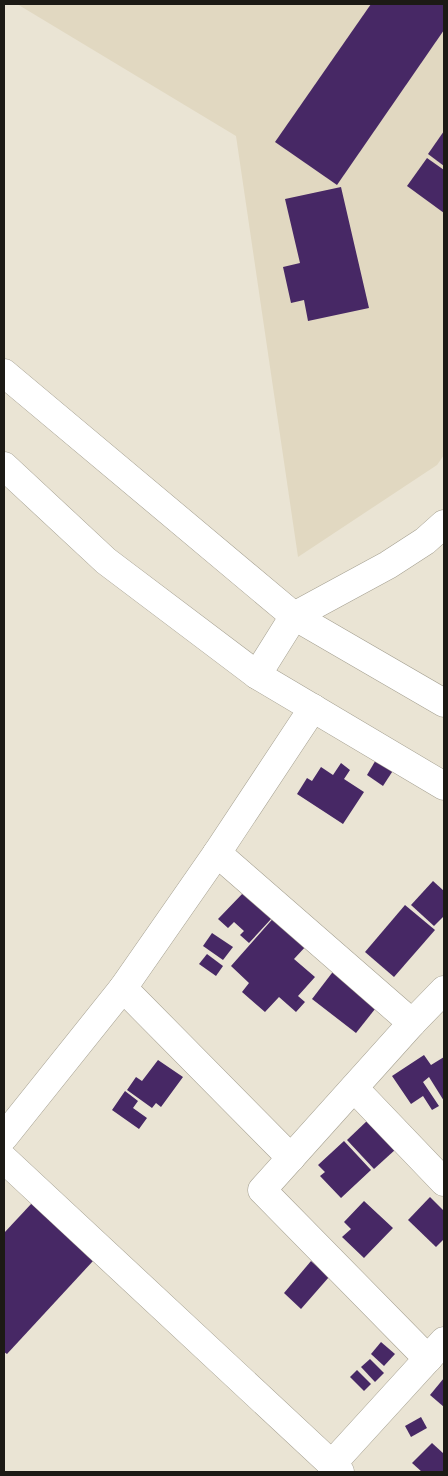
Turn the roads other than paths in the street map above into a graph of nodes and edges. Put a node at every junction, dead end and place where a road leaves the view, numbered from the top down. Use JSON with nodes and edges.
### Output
{"nodes":[{"id":1,"x":4,"y":373,"type":"edge"},
{"id":2,"x":4,"y":466,"type":"edge"},
{"id":3,"x":444,"y":524,"type":"edge"},
{"id":4,"x":432,"y":542,"type":"edge"},
{"id":5,"x":294,"y":616,"type":"junction"},
{"id":6,"x":257,"y":675,"type":"junction"},
{"id":7,"x":444,"y":703,"type":"edge"},
{"id":8,"x":313,"y":708,"type":"junction"},
{"id":9,"x":444,"y":786,"type":"edge"},
{"id":10,"x":217,"y":853,"type":"junction"},
{"id":11,"x":123,"y":988,"type":"junction"},
{"id":12,"x":444,"y":990,"type":"edge"},
{"id":13,"x":412,"y":1023,"type":"junction"},
{"id":14,"x":354,"y":1088,"type":"junction"},
{"id":15,"x":4,"y":1137,"type":"edge"},
{"id":16,"x":291,"y":1158,"type":"junction"},
{"id":17,"x":4,"y":1159,"type":"edge"},
{"id":18,"x":444,"y":1182,"type":"edge"},
{"id":19,"x":436,"y":1350,"type":"edge"},
{"id":20,"x":335,"y":1469,"type":"edge"}],
"edges":[{"from":1,"to":5,"type":"street"},
{"from":2,"to":6,"type":"street"},
{"from":3,"to":4,"type":"street"},
{"from":4,"to":5,"type":"street"},
{"from":5,"to":6,"type":"street"},
{"from":5,"to":7,"type":"street"},
{"from":6,"to":8,"type":"street"},
{"from":8,"to":9,"type":"street"},
{"from":8,"to":10,"type":"street"},
{"from":10,"to":11,"type":"street"},
{"from":10,"to":13,"type":"street"},
{"from":11,"to":15,"type":"street"},
{"from":11,"to":16,"type":"street"},
{"from":12,"to":13,"type":"street"},
{"from":13,"to":14,"type":"street"},
{"from":14,"to":16,"type":"street"},
{"from":14,"to":18,"type":"street"},
{"from":16,"to":19,"type":"street"},
{"from":17,"to":20,"type":"street"},
{"from":19,"to":20,"type":"street"}]}
